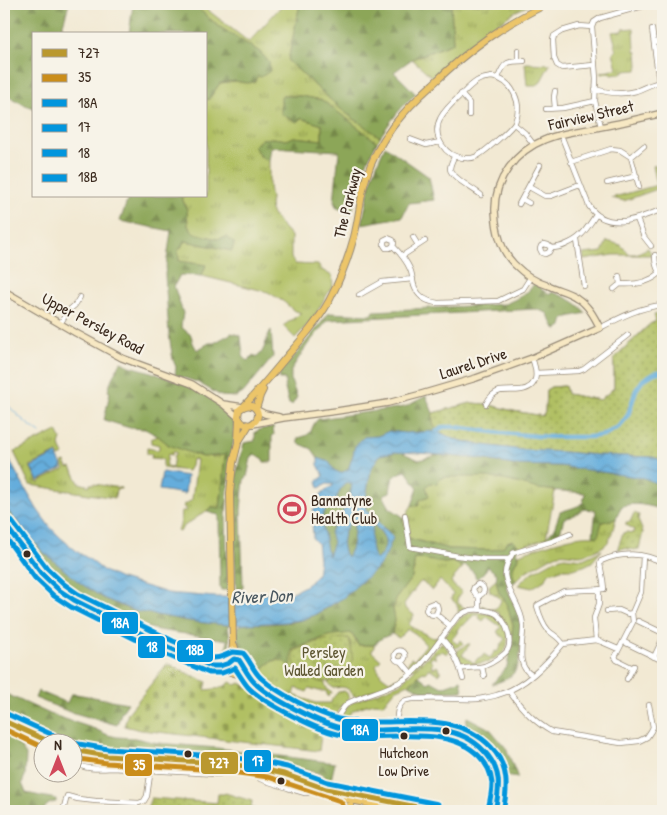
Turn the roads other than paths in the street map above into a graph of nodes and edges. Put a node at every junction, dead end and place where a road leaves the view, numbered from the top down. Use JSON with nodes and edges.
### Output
{"nodes":[{"id":1,"x":546,"y":4,"type":"edge"},
{"id":2,"x":650,"y":4,"type":"edge"},
{"id":3,"x":592,"y":27,"type":"junction"},
{"id":4,"x":652,"y":29,"type":"dead end"},
{"id":5,"x":663,"y":41,"type":"edge"},
{"id":6,"x":654,"y":43,"type":"junction"},
{"id":7,"x":518,"y":50,"type":"dead end"},
{"id":8,"x":594,"y":65,"type":"junction"},
{"id":9,"x":498,"y":78,"type":"junction"},
{"id":10,"x":661,"y":82,"type":"edge"},
{"id":11,"x":594,"y":89,"type":"junction"},
{"id":12,"x":555,"y":91,"type":"dead end"},
{"id":13,"x":462,"y":94,"type":"junction"},
{"id":14,"x":594,"y":100,"type":"junction"},
{"id":15,"x":555,"y":108,"type":"junction"},
{"id":16,"x":546,"y":109,"type":"dead end"},
{"id":17,"x":663,"y":113,"type":"edge"},
{"id":18,"x":469,"y":115,"type":"dead end"},
{"id":19,"x":514,"y":124,"type":"junction"},
{"id":20,"x":601,"y":127,"type":"junction"},
{"id":21,"x":560,"y":135,"type":"junction"},
{"id":22,"x":410,"y":139,"type":"dead end"},
{"id":23,"x":440,"y":142,"type":"junction"},
{"id":24,"x":534,"y":145,"type":"junction"},
{"id":25,"x":644,"y":146,"type":"dead end"},
{"id":26,"x":454,"y":157,"type":"junction"},
{"id":27,"x":631,"y":157,"type":"junction"},
{"id":28,"x":571,"y":162,"type":"junction"},
{"id":29,"x":540,"y":165,"type":"dead end"},
{"id":30,"x":637,"y":176,"type":"junction"},
{"id":31,"x":618,"y":180,"type":"junction"},
{"id":32,"x":607,"y":183,"type":"dead end"},
{"id":33,"x":580,"y":185,"type":"junction"},
{"id":34,"x":528,"y":187,"type":"junction"},
{"id":35,"x":619,"y":187,"type":"dead end"},
{"id":36,"x":640,"y":187,"type":"dead end"},
{"id":37,"x":474,"y":198,"type":"dead end"},
{"id":38,"x":522,"y":199,"type":"junction"},
{"id":39,"x":529,"y":202,"type":"dead end"},
{"id":40,"x":519,"y":204,"type":"dead end"},
{"id":41,"x":663,"y":209,"type":"edge"},
{"id":42,"x":596,"y":216,"type":"junction"},
{"id":43,"x":637,"y":219,"type":"junction"},
{"id":44,"x":651,"y":236,"type":"dead end"},
{"id":45,"x":413,"y":237,"type":"dead end"},
{"id":46,"x":577,"y":240,"type":"junction"},
{"id":47,"x":646,"y":240,"type":"junction"},
{"id":48,"x":425,"y":241,"type":"dead end"},
{"id":49,"x":418,"y":245,"type":"junction"},
{"id":50,"x":393,"y":246,"type":"dead end"},
{"id":51,"x":650,"y":246,"type":"dead end"},
{"id":52,"x":550,"y":248,"type":"dead end"},
{"id":53,"x":654,"y":255,"type":"dead end"},
{"id":54,"x":402,"y":256,"type":"junction"},
{"id":55,"x":661,"y":274,"type":"edge"},
{"id":56,"x":619,"y":276,"type":"dead end"},
{"id":57,"x":530,"y":278,"type":"junction"},
{"id":58,"x":413,"y":279,"type":"junction"},
{"id":59,"x":365,"y":283,"type":"dead end"},
{"id":60,"x":620,"y":284,"type":"junction"},
{"id":61,"x":584,"y":286,"type":"dead end"},
{"id":62,"x":369,"y":289,"type":"junction"},
{"id":63,"x":614,"y":289,"type":"dead end"},
{"id":64,"x":4,"y":291,"type":"edge"},
{"id":65,"x":359,"y":295,"type":"dead end"},
{"id":66,"x":80,"y":297,"type":"dead end"},
{"id":67,"x":663,"y":305,"type":"edge"},
{"id":68,"x":60,"y":324,"type":"junction"},
{"id":69,"x":600,"y":328,"type":"junction"},
{"id":70,"x":628,"y":335,"type":"dead end"},
{"id":71,"x":532,"y":358,"type":"junction"},
{"id":72,"x":536,"y":373,"type":"junction"},
{"id":73,"x":271,"y":376,"type":"junction"},
{"id":74,"x":223,"y":404,"type":"junction"},
{"id":75,"x":486,"y":404,"type":"dead end"},
{"id":76,"x":243,"y":407,"type":"junction"},
{"id":77,"x":256,"y":410,"type":"junction"},
{"id":78,"x":283,"y":418,"type":"junction"},
{"id":79,"x":239,"y":419,"type":"junction"},
{"id":80,"x":251,"y":424,"type":"junction"},
{"id":81,"x":238,"y":443,"type":"junction"},
{"id":82,"x":405,"y":515,"type":"dead end"},
{"id":83,"x":4,"y":523,"type":"edge"},
{"id":84,"x":6,"y":530,"type":"edge"},
{"id":85,"x":570,"y":534,"type":"dead end"},
{"id":86,"x":643,"y":556,"type":"junction"},
{"id":87,"x":510,"y":558,"type":"junction"},
{"id":88,"x":663,"y":563,"type":"edge"},
{"id":89,"x":601,"y":589,"type":"junction"},
{"id":90,"x":479,"y":596,"type":"dead end"},
{"id":91,"x":479,"y":610,"type":"junction"},
{"id":92,"x":607,"y":610,"type":"dead end"},
{"id":93,"x":632,"y":613,"type":"junction"},
{"id":94,"x":436,"y":614,"type":"dead end"},
{"id":95,"x":638,"y":621,"type":"dead end"},
{"id":96,"x":450,"y":626,"type":"junction"},
{"id":97,"x":663,"y":633,"type":"edge"},
{"id":98,"x":441,"y":638,"type":"junction"},
{"id":99,"x":663,"y":638,"type":"edge"},
{"id":100,"x":596,"y":640,"type":"junction"},
{"id":101,"x":233,"y":642,"type":"junction"},
{"id":102,"x":624,"y":642,"type":"junction"},
{"id":103,"x":564,"y":644,"type":"junction"},
{"id":104,"x":618,"y":649,"type":"junction"},
{"id":105,"x":654,"y":657,"type":"junction"},
{"id":106,"x":661,"y":660,"type":"dead end"},
{"id":107,"x":230,"y":662,"type":"junction"},
{"id":108,"x":241,"y":662,"type":"junction"},
{"id":109,"x":402,"y":662,"type":"dead end"},
{"id":110,"x":211,"y":666,"type":"junction"},
{"id":111,"x":482,"y":667,"type":"junction"},
{"id":112,"x":461,"y":669,"type":"junction"},
{"id":113,"x":234,"y":673,"type":"junction"},
{"id":114,"x":412,"y":674,"type":"junction"},
{"id":115,"x":532,"y":675,"type":"junction"},
{"id":116,"x":484,"y":676,"type":"dead end"},
{"id":117,"x":463,"y":679,"type":"dead end"},
{"id":118,"x":627,"y":679,"type":"dead end"},
{"id":119,"x":254,"y":682,"type":"junction"},
{"id":120,"x":510,"y":691,"type":"junction"},
{"id":121,"x":649,"y":704,"type":"dead end"},
{"id":122,"x":4,"y":721,"type":"edge"},
{"id":123,"x":332,"y":725,"type":"junction"},
{"id":124,"x":4,"y":728,"type":"edge"},
{"id":125,"x":397,"y":730,"type":"junction"},
{"id":126,"x":32,"y":734,"type":"edge"},
{"id":127,"x":32,"y":741,"type":"edge"},
{"id":128,"x":82,"y":752,"type":"edge"},
{"id":129,"x":82,"y":758,"type":"edge"},
{"id":130,"x":151,"y":765,"type":"junction"},
{"id":131,"x":82,"y":766,"type":"edge"},
{"id":132,"x":500,"y":786,"type":"junction"},
{"id":133,"x":331,"y":793,"type":"junction"},
{"id":134,"x":350,"y":801,"type":"junction"},
{"id":135,"x":367,"y":804,"type":"junction"},
{"id":136,"x":64,"y":811,"type":"edge"},
{"id":137,"x":343,"y":811,"type":"edge"},
{"id":138,"x":352,"y":811,"type":"edge"},
{"id":139,"x":406,"y":811,"type":"edge"},
{"id":140,"x":437,"y":811,"type":"edge"},
{"id":141,"x":495,"y":811,"type":"edge"},
{"id":142,"x":504,"y":811,"type":"edge"}],
"edges":[{"from":1,"to":73,"type":"main road","name":"The Parkway"},
{"from":2,"to":3,"type":"street"},
{"from":3,"to":8,"type":"street"},
{"from":3,"to":8,"type":"street"},
{"from":4,"to":6,"type":"street"},
{"from":5,"to":6,"type":"street"},
{"from":6,"to":10,"type":"street"},
{"from":7,"to":9,"type":"street"},
{"from":8,"to":11,"type":"street"},
{"from":9,"to":13,"type":"street"},
{"from":9,"to":19,"type":"street"},
{"from":10,"to":11,"type":"street"},
{"from":11,"to":14,"type":"street"},
{"from":12,"to":15,"type":"street"},
{"from":13,"to":18,"type":"street"},
{"from":13,"to":23,"type":"street"},
{"from":14,"to":15,"type":"street"},
{"from":14,"to":20,"type":"street"},
{"from":15,"to":16,"type":"street"},
{"from":17,"to":20,"type":"street","name":"Fairview Street"},
{"from":19,"to":24,"type":"street"},
{"from":19,"to":26,"type":"street"},
{"from":20,"to":21,"type":"street","name":"Fairview Street"},
{"from":21,"to":24,"type":"street","name":"Fairview Street"},
{"from":21,"to":28,"type":"street"},
{"from":22,"to":23,"type":"street"},
{"from":23,"to":26,"type":"street"},
{"from":24,"to":57,"type":"street","name":"Fairview Street"},
{"from":25,"to":27,"type":"street"},
{"from":26,"to":37,"type":"street"},
{"from":27,"to":28,"type":"street"},
{"from":27,"to":30,"type":"street"},
{"from":28,"to":33,"type":"street"},
{"from":29,"to":34,"type":"street"},
{"from":30,"to":31,"type":"street"},
{"from":30,"to":36,"type":"street"},
{"from":31,"to":32,"type":"street"},
{"from":31,"to":35,"type":"street"},
{"from":33,"to":34,"type":"street"},
{"from":33,"to":42,"type":"street"},
{"from":34,"to":38,"type":"street"},
{"from":38,"to":39,"type":"street"},
{"from":38,"to":40,"type":"street"},
{"from":41,"to":43,"type":"street"},
{"from":42,"to":43,"type":"street"},
{"from":42,"to":46,"type":"street"},
{"from":43,"to":47,"type":"street"},
{"from":44,"to":47,"type":"street"},
{"from":45,"to":49,"type":"street"},
{"from":46,"to":52,"type":"street"},
{"from":46,"to":61,"type":"street"},
{"from":47,"to":51,"type":"street"},
{"from":48,"to":49,"type":"street"},
{"from":49,"to":54,"type":"street"},
{"from":50,"to":54,"type":"street"},
{"from":53,"to":55,"type":"street"},
{"from":54,"to":58,"type":"street"},
{"from":55,"to":60,"type":"street"},
{"from":56,"to":60,"type":"street"},
{"from":57,"to":58,"type":"street"},
{"from":57,"to":69,"type":"street","name":"Fairview Street"},
{"from":58,"to":62,"type":"street"},
{"from":59,"to":62,"type":"street"},
{"from":60,"to":63,"type":"street"},
{"from":62,"to":65,"type":"street"},
{"from":64,"to":68,"type":"street","name":"Upper Persley Road"},
{"from":66,"to":68,"type":"street"},
{"from":67,"to":69,"type":"street","name":"Laurel Drive"},
{"from":68,"to":74,"type":"street","name":"Upper Persley Road"},
{"from":69,"to":71,"type":"street","name":"Laurel Drive"},
{"from":70,"to":72,"type":"street"},
{"from":71,"to":72,"type":"street"},
{"from":71,"to":78,"type":"street","name":"Laurel Drive"},
{"from":72,"to":75,"type":"street"},
{"from":73,"to":76,"type":"main road"},
{"from":73,"to":77,"type":"main road"},
{"from":74,"to":76,"type":"street","name":"Upper Persley Road"},
{"from":74,"to":79,"type":"street","name":"Upper Persley Road"},
{"from":76,"to":77,"type":"main road"},
{"from":76,"to":79,"type":"main road"},
{"from":77,"to":78,"type":"street","name":"Laurel Drive"},
{"from":77,"to":80,"type":"main road"},
{"from":78,"to":80,"type":"street","name":"Laurel Drive"},
{"from":79,"to":80,"type":"main road"},
{"from":79,"to":81,"type":"main road"},
{"from":80,"to":81,"type":"main road"},
{"from":81,"to":101,"type":"main road"},
{"from":82,"to":87,"type":"street"},
{"from":83,"to":84,"type":"street"},
{"from":84,"to":110,"type":"street"},
{"from":85,"to":87,"type":"street"},
{"from":86,"to":88,"type":"street"},
{"from":86,"to":89,"type":"street"},
{"from":86,"to":93,"type":"street"},
{"from":87,"to":115,"type":"street"},
{"from":89,"to":100,"type":"street"},
{"from":89,"to":103,"type":"street"},
{"from":90,"to":91,"type":"street"},
{"from":91,"to":96,"type":"street"},
{"from":91,"to":111,"type":"street"},
{"from":92,"to":93,"type":"street"},
{"from":93,"to":102,"type":"street"},
{"from":94,"to":96,"type":"street"},
{"from":95,"to":97,"type":"street"},
{"from":96,"to":98,"type":"street"},
{"from":98,"to":112,"type":"street"},
{"from":98,"to":114,"type":"street"},
{"from":99,"to":105,"type":"street"},
{"from":100,"to":103,"type":"street"},
{"from":100,"to":104,"type":"street"},
{"from":101,"to":107,"type":"main road"},
{"from":101,"to":108,"type":"main road"},
{"from":102,"to":104,"type":"street"},
{"from":102,"to":105,"type":"street"},
{"from":103,"to":115,"type":"street"},
{"from":104,"to":118,"type":"street"},
{"from":105,"to":106,"type":"street"},
{"from":107,"to":108,"type":"main road"},
{"from":107,"to":110,"type":"street"},
{"from":107,"to":113,"type":"main road"},
{"from":108,"to":113,"type":"main road"},
{"from":108,"to":119,"type":"main road"},
{"from":109,"to":114,"type":"street"},
{"from":110,"to":113,"type":"street"},
{"from":111,"to":112,"type":"street"},
{"from":111,"to":116,"type":"street"},
{"from":112,"to":117,"type":"street"},
{"from":113,"to":119,"type":"main road"},
{"from":114,"to":123,"type":"street"},
{"from":115,"to":120,"type":"street"},
{"from":119,"to":123,"type":"main road"},
{"from":120,"to":121,"type":"street"},
{"from":120,"to":125,"type":"street"},
{"from":122,"to":126,"type":"main road"},
{"from":123,"to":125,"type":"main road"},
{"from":124,"to":127,"type":"main road"},
{"from":125,"to":132,"type":"main road"},
{"from":128,"to":130,"type":"main road"},
{"from":129,"to":130,"type":"main road"},
{"from":130,"to":131,"type":"street"},
{"from":130,"to":133,"type":"main road"},
{"from":130,"to":133,"type":"main road"},
{"from":130,"to":136,"type":"street"},
{"from":132,"to":141,"type":"main road"},
{"from":132,"to":142,"type":"main road"},
{"from":133,"to":134,"type":"main road"},
{"from":133,"to":137,"type":"main road"},
{"from":133,"to":140,"type":"main road"},
{"from":134,"to":135,"type":"main road"},
{"from":134,"to":138,"type":"main road"},
{"from":135,"to":138,"type":"main road"},
{"from":135,"to":139,"type":"main road"}]}
